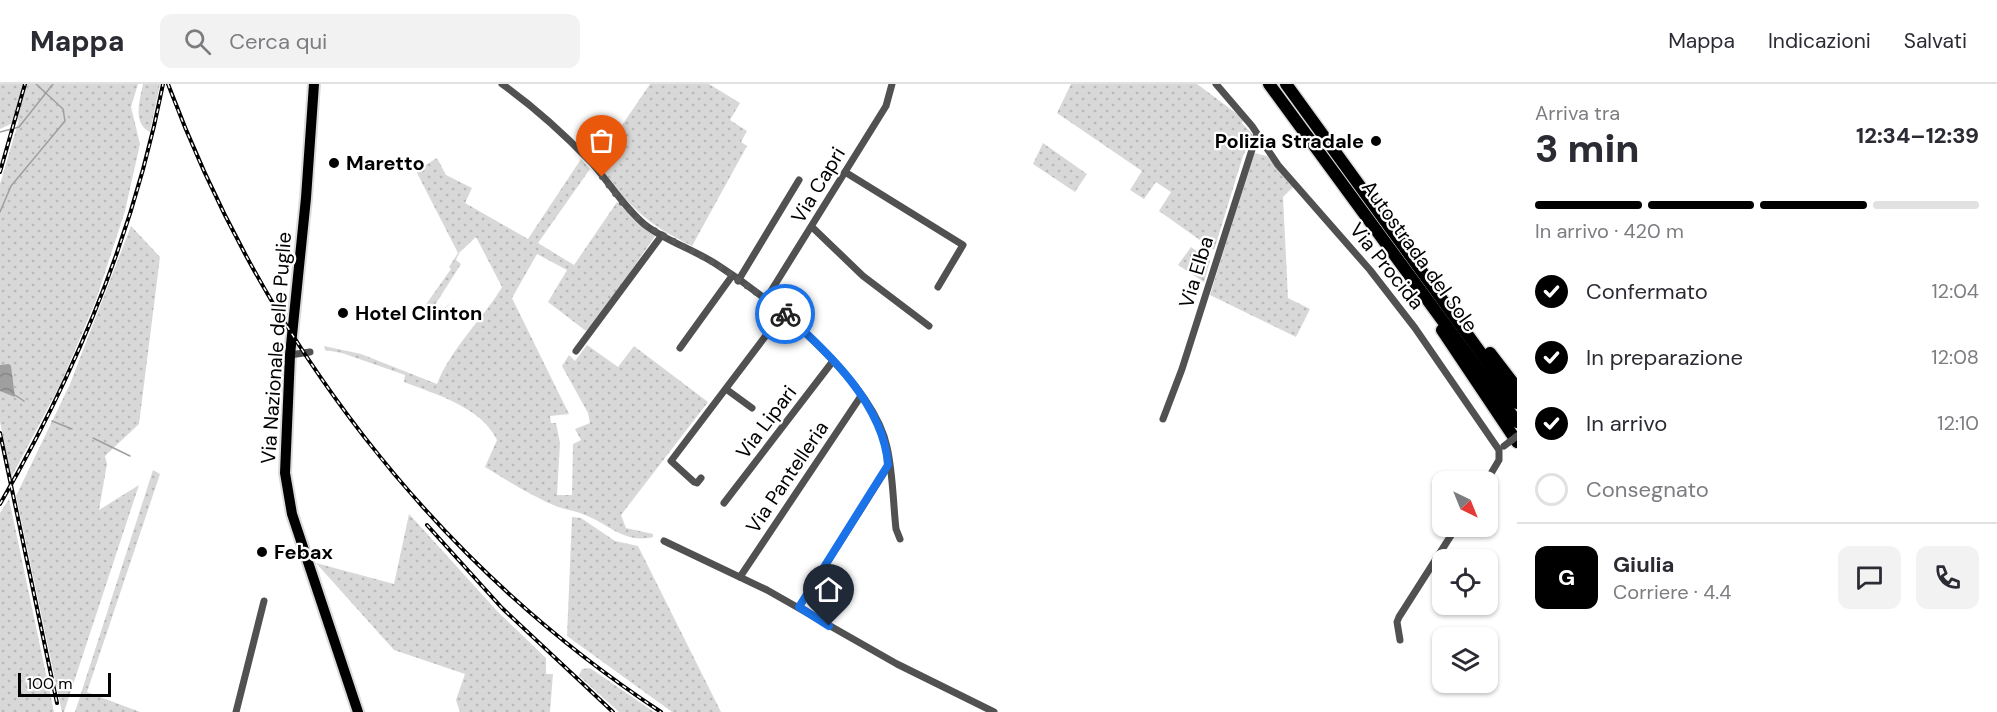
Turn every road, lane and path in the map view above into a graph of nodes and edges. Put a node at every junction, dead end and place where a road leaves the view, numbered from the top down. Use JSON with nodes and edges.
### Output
{"nodes":[{"id":1,"x":314,"y":84,"type":"edge"},
{"id":2,"x":502,"y":84,"type":"edge"},
{"id":3,"x":892,"y":84,"type":"edge"},
{"id":4,"x":1216,"y":84,"type":"edge"},
{"id":5,"x":1269,"y":84,"type":"edge"},
{"id":6,"x":1286,"y":84,"type":"edge"},
{"id":7,"x":1257,"y":134,"type":"junction"},
{"id":8,"x":845,"y":172,"type":"junction"},
{"id":9,"x":799,"y":180,"type":"dead end"},
{"id":10,"x":812,"y":227,"type":"junction"},
{"id":11,"x":662,"y":235,"type":"junction"},
{"id":12,"x":732,"y":276,"type":"junction"},
{"id":13,"x":738,"y":281,"type":"junction"},
{"id":14,"x":1425,"y":286,"type":"junction"},
{"id":15,"x":938,"y":287,"type":"dead end"},
{"id":16,"x":766,"y":299,"type":"junction"},
{"id":17,"x":783,"y":313,"type":"junction"},
{"id":18,"x":929,"y":326,"type":"dead end"},
{"id":19,"x":680,"y":348,"type":"dead end"},
{"id":20,"x":576,"y":351,"type":"dead end"},
{"id":21,"x":310,"y":352,"type":"dead end"},
{"id":22,"x":290,"y":355,"type":"junction"},
{"id":23,"x":833,"y":361,"type":"junction"},
{"id":24,"x":1517,"y":388,"type":"edge"},
{"id":25,"x":726,"y":389,"type":"junction"},
{"id":26,"x":861,"y":396,"type":"junction"},
{"id":27,"x":1517,"y":403,"type":"edge"},
{"id":28,"x":752,"y":408,"type":"dead end"},
{"id":29,"x":1163,"y":419,"type":"dead end"},
{"id":30,"x":1517,"y":422,"type":"edge"},
{"id":31,"x":1517,"y":436,"type":"edge"},
{"id":32,"x":1517,"y":442,"type":"edge"},
{"id":33,"x":1501,"y":448,"type":"junction"},
{"id":34,"x":888,"y":465,"type":"junction"},
{"id":35,"x":1492,"y":471,"type":"edge"},
{"id":36,"x":701,"y":478,"type":"dead end"},
{"id":37,"x":724,"y":503,"type":"dead end"},
{"id":38,"x":1449,"y":537,"type":"edge"},
{"id":39,"x":900,"y":539,"type":"dead end"},
{"id":40,"x":664,"y":542,"type":"dead end"},
{"id":41,"x":740,"y":577,"type":"junction"},
{"id":42,"x":264,"y":601,"type":"dead end"},
{"id":43,"x":799,"y":607,"type":"junction"},
{"id":44,"x":1400,"y":640,"type":"dead end"},
{"id":45,"x":236,"y":712,"type":"edge"},
{"id":46,"x":358,"y":712,"type":"edge"},
{"id":47,"x":994,"y":712,"type":"edge"}],
"edges":[{"from":1,"to":22,"type":"main road","name":"Via Nazionale delle Puglie"},
{"from":2,"to":11,"type":"street"},
{"from":3,"to":8,"type":"street","name":"Via Capri"},
{"from":4,"to":7,"type":"street","name":"Via Procida"},
{"from":5,"to":14,"type":"highway","name":"Autostrada del Sole"},
{"from":6,"to":14,"type":"highway","name":"Autostrada del Sole"},
{"from":7,"to":29,"type":"street","name":"Via Elba"},
{"from":7,"to":33,"type":"street","name":"Via Procida"},
{"from":8,"to":10,"type":"street","name":"Via Capri"},
{"from":8,"to":15,"type":"street"},
{"from":9,"to":13,"type":"street"},
{"from":10,"to":16,"type":"street","name":"Via Capri"},
{"from":10,"to":18,"type":"street"},
{"from":11,"to":12,"type":"street"},
{"from":11,"to":20,"type":"street"},
{"from":12,"to":13,"type":"street"},
{"from":12,"to":19,"type":"street"},
{"from":13,"to":16,"type":"street"},
{"from":14,"to":24,"type":"highway"},
{"from":14,"to":27,"type":"highway","name":"Autostrada del Sole"},
{"from":14,"to":30,"type":"highway","name":"Autostrada del Sole"},
{"from":14,"to":32,"type":"highway"},
{"from":16,"to":17,"type":"street"},
{"from":17,"to":23,"type":"street"},
{"from":17,"to":25,"type":"street"},
{"from":21,"to":22,"type":"street"},
{"from":22,"to":46,"type":"main road","name":"Via Nazionale delle Puglie"},
{"from":23,"to":26,"type":"street"},
{"from":23,"to":37,"type":"street","name":"Via Lipari"},
{"from":25,"to":28,"type":"street"},
{"from":25,"to":36,"type":"street"},
{"from":26,"to":34,"type":"street"},
{"from":26,"to":41,"type":"street","name":"Via Pantelleria"},
{"from":31,"to":33,"type":"street","bridge":true},
{"from":33,"to":35,"type":"street"},
{"from":34,"to":39,"type":"street"},
{"from":34,"to":43,"type":"street"},
{"from":38,"to":44,"type":"street"},
{"from":40,"to":41,"type":"street"},
{"from":41,"to":43,"type":"street"},
{"from":42,"to":45,"type":"street"},
{"from":43,"to":47,"type":"street"}]}
